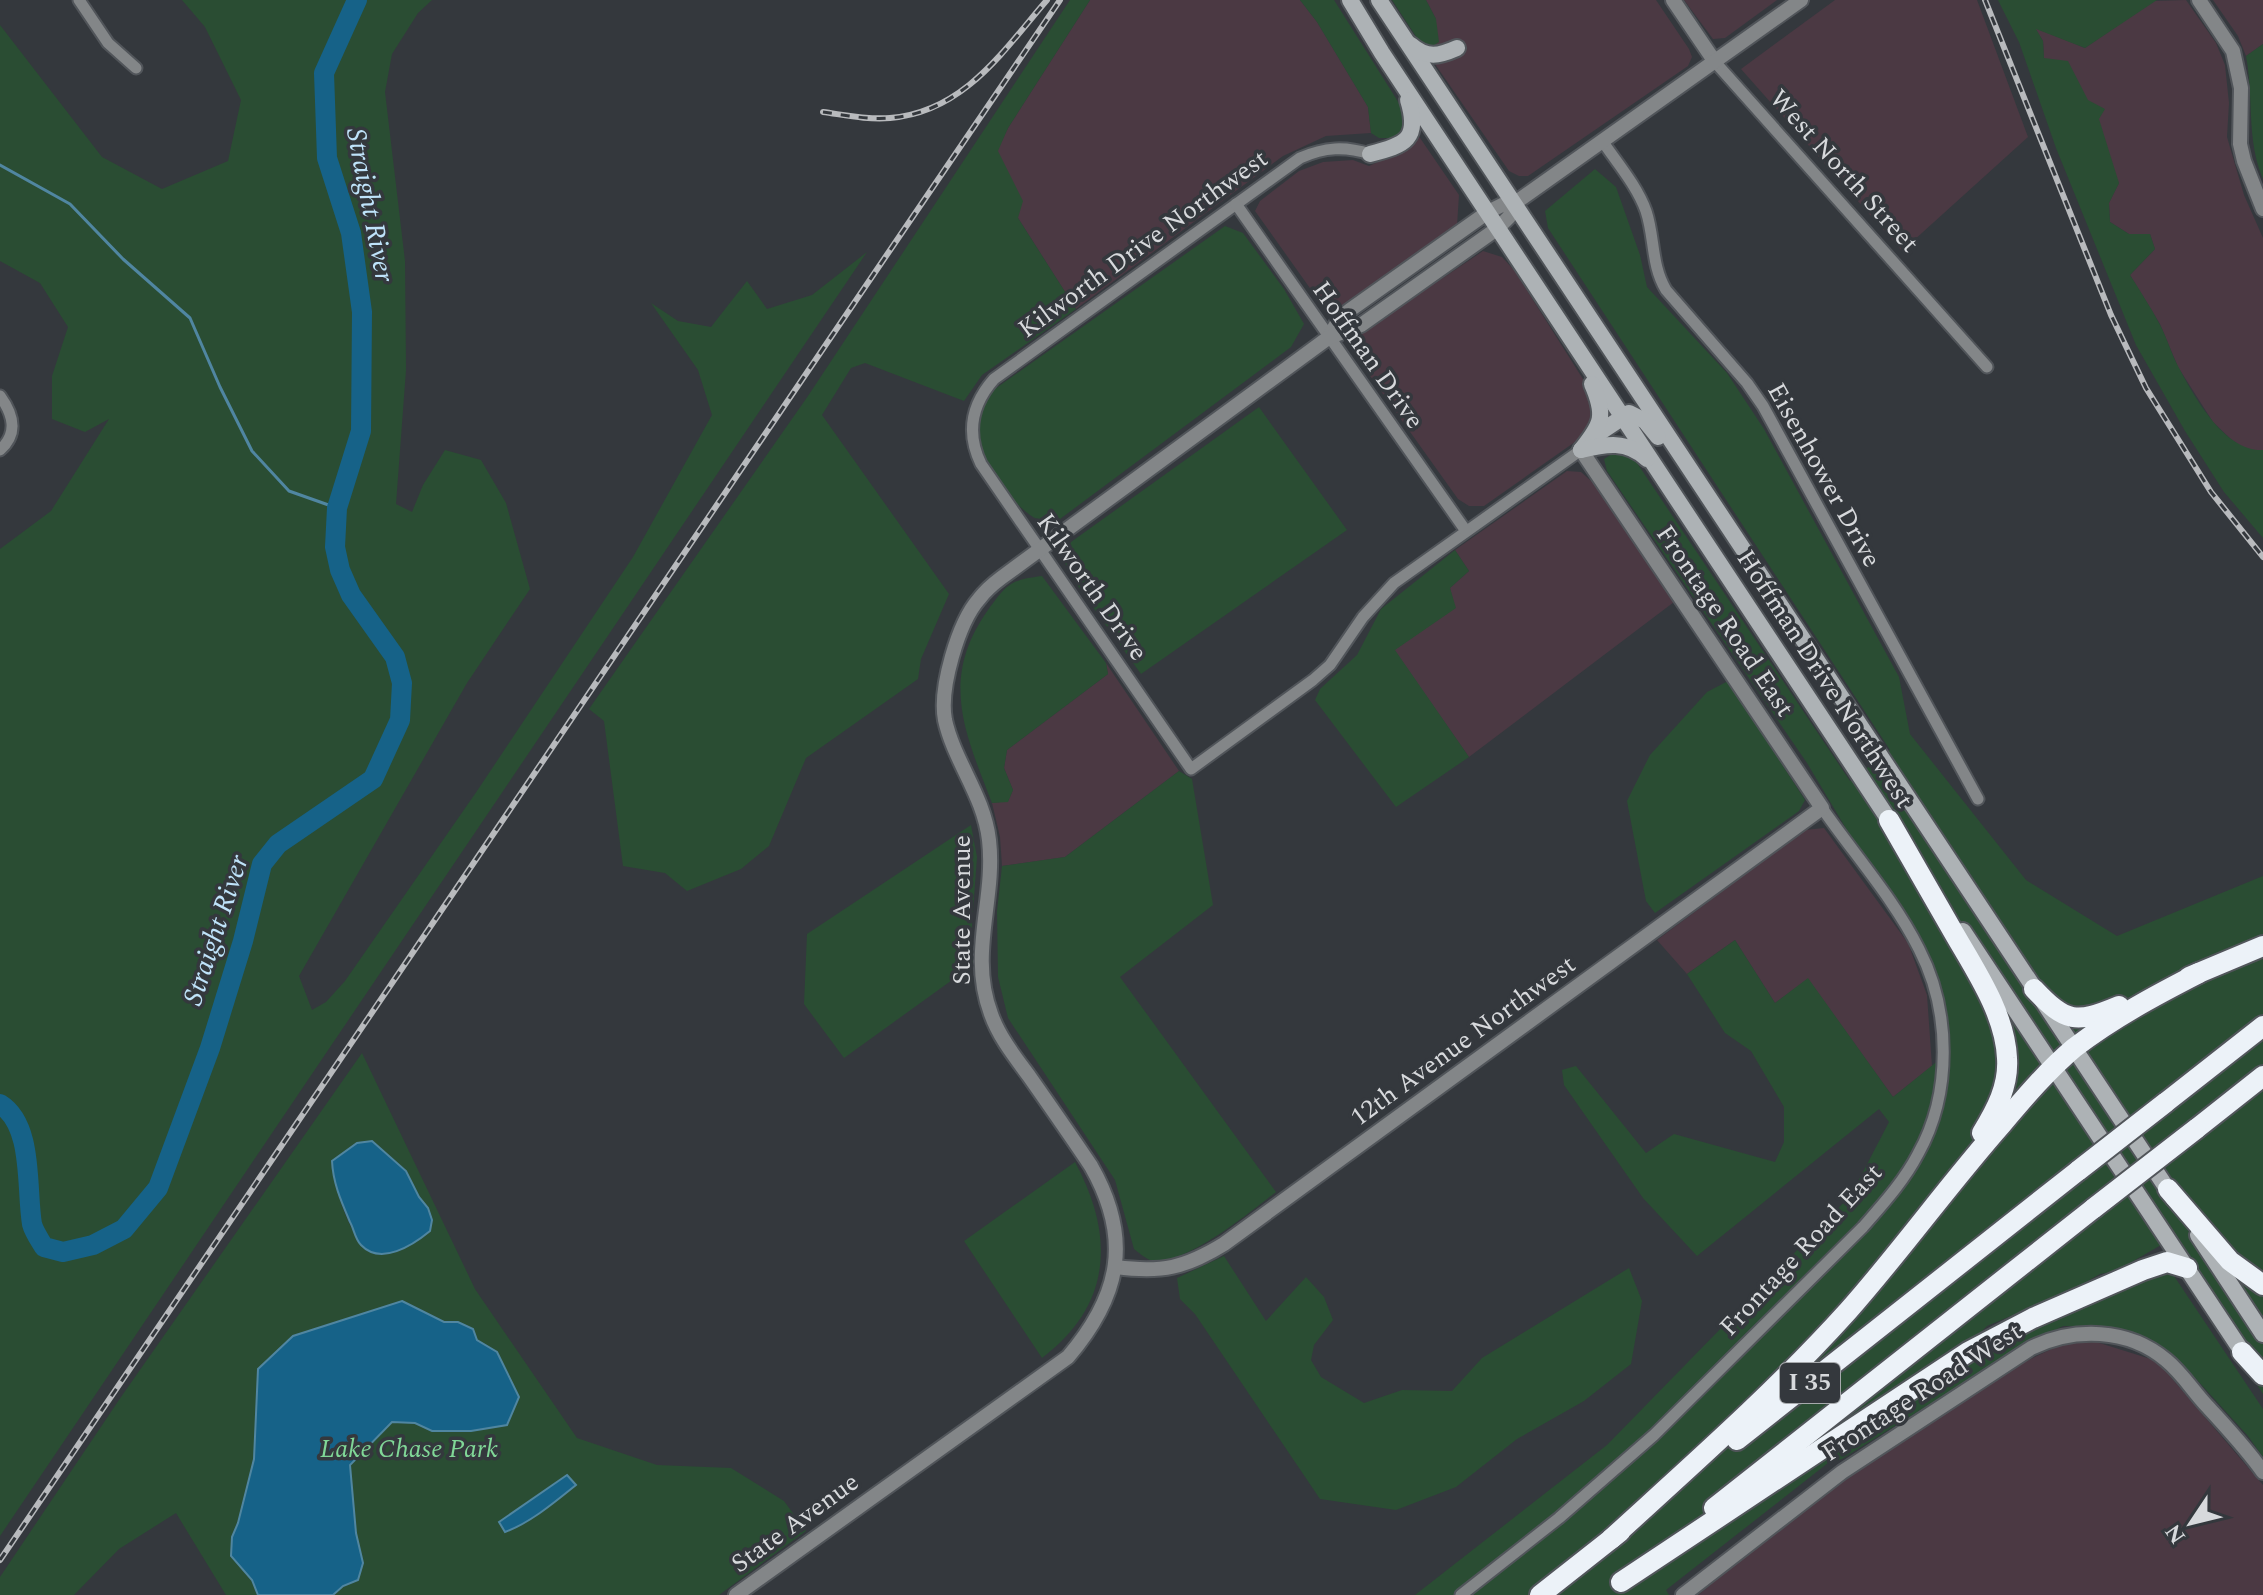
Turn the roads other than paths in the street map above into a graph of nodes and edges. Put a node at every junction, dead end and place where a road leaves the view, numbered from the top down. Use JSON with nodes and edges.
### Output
{"nodes":[{"id":1,"x":79,"y":0,"type":"edge"},
{"id":2,"x":1350,"y":0,"type":"edge"},
{"id":3,"x":1379,"y":0,"type":"edge"},
{"id":4,"x":1673,"y":0,"type":"edge"},
{"id":5,"x":1801,"y":0,"type":"edge"},
{"id":6,"x":2199,"y":0,"type":"edge"},
{"id":7,"x":1405,"y":39,"type":"junction"},
{"id":8,"x":1382,"y":53,"type":"junction"},
{"id":9,"x":1715,"y":62,"type":"junction"},
{"id":10,"x":136,"y":68,"type":"dead end"},
{"id":11,"x":1447,"y":102,"type":"junction"},
{"id":12,"x":1603,"y":142,"type":"junction"},
{"id":13,"x":1370,"y":154,"type":"joint"},
{"id":14,"x":1515,"y":203,"type":"junction"},
{"id":15,"x":1236,"y":204,"type":"junction"},
{"id":16,"x":2263,"y":209,"type":"edge"},
{"id":17,"x":1488,"y":212,"type":"junction"},
{"id":18,"x":1498,"y":228,"type":"junction"},
{"id":19,"x":1328,"y":338,"type":"junction"},
{"id":20,"x":1578,"y":349,"type":"junction"},
{"id":21,"x":1987,"y":367,"type":"dead end"},
{"id":22,"x":0,"y":396,"type":"edge"},
{"id":23,"x":1622,"y":416,"type":"junction"},
{"id":24,"x":972,"y":423,"type":"joint"},
{"id":25,"x":1586,"y":445,"type":"junction"},
{"id":26,"x":0,"y":450,"type":"edge"},
{"id":27,"x":1657,"y":469,"type":"junction"},
{"id":28,"x":1466,"y":531,"type":"junction"},
{"id":29,"x":1739,"y":543,"type":"junction"},
{"id":30,"x":1040,"y":549,"type":"junction"},
{"id":31,"x":1978,"y":799,"type":"dead end"},
{"id":32,"x":1822,"y":808,"type":"junction"},
{"id":33,"x":1889,"y":820,"type":"junction"},
{"id":34,"x":2263,"y":946,"type":"edge"},
{"id":35,"x":2199,"y":973,"type":"junction"},
{"id":36,"x":2034,"y":989,"type":"junction"},
{"id":37,"x":2263,"y":1026,"type":"edge"},
{"id":38,"x":2074,"y":1048,"type":"junction"},
{"id":39,"x":2055,"y":1067,"type":"junction"},
{"id":40,"x":2263,"y":1076,"type":"edge"},
{"id":41,"x":2263,"y":1091,"type":"edge"},
{"id":42,"x":2196,"y":1129,"type":"junction"},
{"id":43,"x":1955,"y":1177,"type":"junction"},
{"id":44,"x":2168,"y":1189,"type":"junction"},
{"id":45,"x":1116,"y":1267,"type":"junction"},
{"id":46,"x":2187,"y":1268,"type":"junction"},
{"id":47,"x":2263,"y":1285,"type":"edge"},
{"id":48,"x":2263,"y":1334,"type":"edge"},
{"id":49,"x":2242,"y":1352,"type":"junction"},
{"id":50,"x":2263,"y":1375,"type":"edge"},
{"id":51,"x":2263,"y":1383,"type":"edge"},
{"id":52,"x":2263,"y":1472,"type":"edge"},
{"id":53,"x":1611,"y":1539,"type":"junction"},
{"id":54,"x":1621,"y":1582,"type":"junction"},
{"id":55,"x":736,"y":1595,"type":"edge"},
{"id":56,"x":1461,"y":1595,"type":"edge"},
{"id":57,"x":1540,"y":1595,"type":"edge"},
{"id":58,"x":1604,"y":1595,"type":"edge"},
{"id":59,"x":1684,"y":1595,"type":"edge"}],
"edges":[{"from":1,"to":10,"type":"street"},
{"from":2,"to":8,"type":"main road","name":"Hoffman Drive Northwest"},
{"from":3,"to":7,"type":"main road","name":"Hoffman Drive Northwest"},
{"from":4,"to":9,"type":"street","name":"West North Street"},
{"from":5,"to":9,"type":"street"},
{"from":6,"to":16,"type":"street"},
{"from":7,"to":11,"type":"main road","name":"Hoffman Drive Northwest"},
{"from":7,"to":11,"type":"main road"},
{"from":8,"to":13,"type":"main road"},
{"from":8,"to":17,"type":"main road","name":"Hoffman Drive Northwest"},
{"from":9,"to":12,"type":"street"},
{"from":9,"to":21,"type":"street","name":"West North Street"},
{"from":11,"to":14,"type":"main road","name":"Hoffman Drive Northwest"},
{"from":12,"to":14,"type":"street"},
{"from":12,"to":31,"type":"street","name":"Eisenhower Drive"},
{"from":13,"to":15,"type":"street","name":"Kilworth Drive Northwest"},
{"from":14,"to":17,"type":"street"},
{"from":14,"to":18,"type":"street"},
{"from":14,"to":29,"type":"main road","name":"Hoffman Drive Northwest"},
{"from":15,"to":19,"type":"street","name":"Hoffman Drive"},
{"from":15,"to":24,"type":"street","name":"Kilworth Drive Northwest"},
{"from":17,"to":18,"type":"main road","name":"Hoffman Drive Northwest"},
{"from":17,"to":19,"type":"street"},
{"from":18,"to":19,"type":"street"},
{"from":18,"to":20,"type":"main road","name":"Hoffman Drive Northwest"},
{"from":19,"to":28,"type":"street","name":"Hoffman Drive"},
{"from":19,"to":30,"type":"street","name":"State Avenue"},
{"from":20,"to":23,"type":"main road","name":"Hoffman Drive Northwest"},
{"from":20,"to":25,"type":"main road"},
{"from":22,"to":26,"type":"street"},
{"from":23,"to":25,"type":"main road"},
{"from":23,"to":27,"type":"main road","name":"Hoffman Drive Northwest"},
{"from":23,"to":29,"type":"main road"},
{"from":24,"to":30,"type":"street","name":"Kilworth Drive"},
{"from":25,"to":27,"type":"main road"},
{"from":25,"to":28,"type":"street"},
{"from":25,"to":32,"type":"street","name":"Frontage Road East"},
{"from":27,"to":33,"type":"main road","name":"Hoffman Drive Northwest"},
{"from":28,"to":30,"type":"street","name":"Kilworth Drive"},
{"from":29,"to":36,"type":"main road","name":"Hoffman Drive Northwest"},
{"from":30,"to":45,"type":"street","name":"State Avenue"},
{"from":32,"to":45,"type":"street","name":"12th Avenue Northwest"},
{"from":32,"to":56,"type":"street","name":"Frontage Road East"},
{"from":33,"to":39,"type":"main road","name":"Hoffman Drive Northwest"},
{"from":33,"to":43,"type":"highway"},
{"from":34,"to":35,"type":"highway"},
{"from":35,"to":36,"type":"highway"},
{"from":35,"to":38,"type":"highway"},
{"from":36,"to":38,"type":"main road","name":"Hoffman Drive Northwest"},
{"from":37,"to":53,"type":"highway","number":"I 35","bridge":true},
{"from":38,"to":39,"type":"highway"},
{"from":38,"to":44,"type":"main road","name":"Hoffman Drive Northwest"},
{"from":39,"to":43,"type":"highway"},
{"from":39,"to":46,"type":"main road","name":"Hoffman Drive Northwest"},
{"from":40,"to":42,"type":"highway","number":"I 35"},
{"from":41,"to":42,"type":"highway"},
{"from":42,"to":54,"type":"highway","number":"I 35","bridge":true},
{"from":43,"to":53,"type":"highway"},
{"from":44,"to":47,"type":"highway"},
{"from":44,"to":48,"type":"main road","name":"Hoffman Drive Northwest"},
{"from":45,"to":55,"type":"street","name":"State Avenue"},
{"from":46,"to":49,"type":"main road","name":"Hoffman Drive Northwest"},
{"from":46,"to":54,"type":"highway"},
{"from":49,"to":50,"type":"highway"},
{"from":49,"to":51,"type":"main road","name":"Hoffman Drive Northwest"},
{"from":52,"to":59,"type":"street","name":"Frontage Road West"},
{"from":53,"to":57,"type":"highway","number":"I 35"},
{"from":54,"to":58,"type":"highway","number":"I 35"}]}
